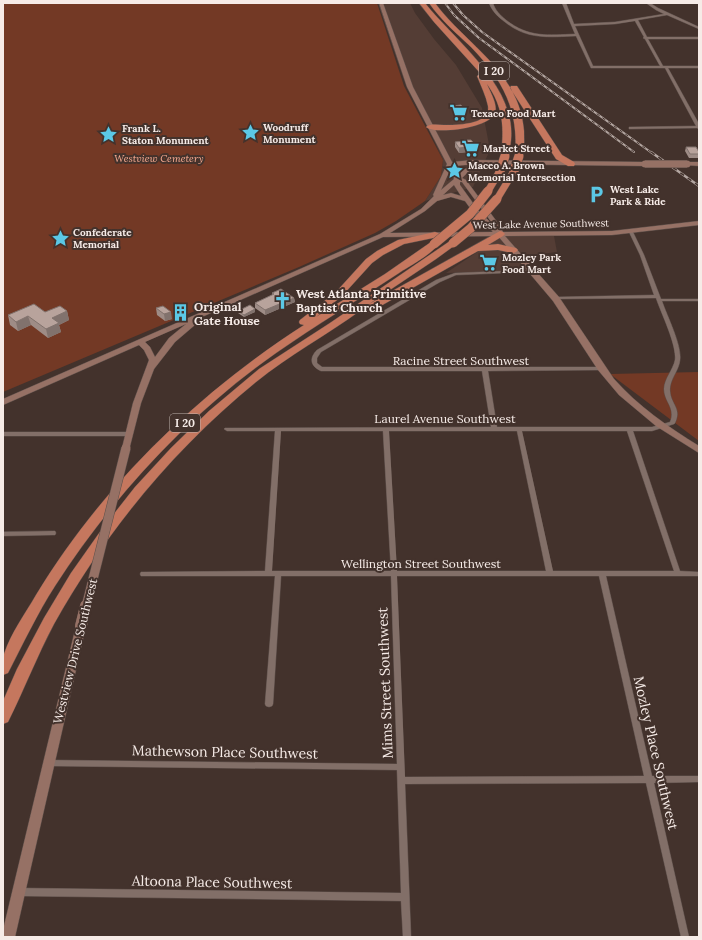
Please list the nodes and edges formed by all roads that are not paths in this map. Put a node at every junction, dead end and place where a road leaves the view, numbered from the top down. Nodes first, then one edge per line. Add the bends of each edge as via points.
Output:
1 (381, 3) edge
2 (422, 3) edge
3 (432, 3) edge
4 (491, 3) edge
5 (564, 3) edge
6 (648, 3) edge
7 (667, 14) junction
8 (636, 20) junction
9 (572, 25) junction
10 (699, 28) edge
11 (577, 35) junction
12 (645, 38) junction
13 (699, 38) edge
14 (473, 47) junction
15 (477, 65) junction
16 (664, 67) junction
17 (699, 68) edge
18 (430, 127) junction
19 (630, 128) dead end
20 (699, 128) edge
21 (558, 155) junction
22 (450, 164) junction
23 (491, 164) junction
24 (550, 164) junction
25 (571, 164) junction
26 (699, 164) edge
27 (479, 165) junction
28 (467, 170) junction
29 (457, 178) junction
30 (434, 200) junction
31 (468, 200) junction
32 (485, 222) junction
33 (699, 223) edge
34 (631, 232) junction
35 (472, 234) junction
36 (500, 234) junction
37 (382, 235) junction
38 (434, 239) junction
39 (477, 248) junction
40 (513, 250) junction
41 (531, 271) junction
42 (555, 298) junction
43 (658, 298) junction
44 (699, 300) edge
45 (203, 314) junction
46 (334, 325) junction
47 (172, 328) junction
48 (181, 332) junction
49 (139, 341) junction
50 (281, 346) junction
51 (151, 368) junction
52 (601, 369) junction
53 (485, 370) junction
54 (3, 402) edge
55 (662, 427) junction
56 (227, 429) dead end
57 (278, 429) junction
58 (386, 429) junction
59 (494, 429) junction
60 (519, 429) junction
61 (629, 429) junction
62 (3, 434) edge
63 (129, 434) junction
64 (699, 450) edge
65 (53, 533) dead end
66 (3, 534) edge
67 (550, 573) junction
68 (144, 574) dead end
69 (268, 574) junction
70 (278, 574) junction
71 (394, 574) junction
72 (602, 574) junction
73 (678, 574) junction
74 (699, 574) edge
75 (3, 669) edge
76 (269, 704) dead end
77 (3, 718) edge
78 (49, 763) junction
79 (401, 767) junction
80 (649, 779) junction
81 (699, 779) edge
82 (401, 782) junction
83 (19, 892) junction
84 (405, 897) junction
85 (8, 937) edge
86 (407, 937) edge
87 (685, 937) edge

1 - 18 main road via 410,87
2 - 15 highway, I 20
3 - 14 highway, I 20
4 - 11 street via 499,16 523,33
5 - 9 street
6 - 7 street
7 - 8 street
7 - 10 street
8 - 9 street
8 - 12 street
9 - 11 street
11 - 16 street via 592,66
12 - 13 street
12 - 16 street
14 - 21 highway via 484,53 502,72
14 - 46 highway, I 20, bridge via 497,75 518,113 521,132 519,156 514,172 497,199 453,243
15 - 18 highway via 492,105 490,116 466,126
15 - 38 highway, I 20, bridge via 493,84 505,108 509,133 505,156 500,171 488,191 470,214
16 - 17 street
16 - 20 street
18 - 22 main road
19 - 20 street
21 - 24 highway
21 - 25 highway
22 - 23 main road
22 - 27 main road
22 - 29 main road
22 - 30 main road
23 - 24 main road
23 - 27 main road
24 - 25 main road
25 - 26 main road, bridge
27 - 28 main road
28 - 29 main road
28 - 36 main road via 470,185 502,227
29 - 30 main road
29 - 31 main road via 457,185
29 - 36 main road via 464,181 498,227
30 - 31 main road via 452,195
30 - 37 main road via 408,220
31 - 32 main road
32 - 35 main road via 482,230
32 - 36 main road
33 - 34 main road, West Lake Avenue Southwest
34 - 36 main road, West Lake Avenue Southwest
34 - 43 street
35 - 36 main road, West Lake Avenue Southwest
35 - 38 main road, West Lake Avenue Southwest
36 - 39 highway
36 - 40 main road
37 - 38 main road, West Lake Avenue Southwest
37 - 45 main road
38 - 50 highway, I 20
38 - 50 highway via 401,242 375,257 339,294 293,330
39 - 40 highway via 498,247
39 - 46 highway via 386,300
40 - 41 main road
41 - 42 main road
41 - 53 street, Racine Street Southwest via 460,274 438,280 313,358 314,363 321,369
42 - 43 street
42 - 52 main road
43 - 44 street
43 - 55 street via 677,348 677,361 667,390 676,416 672,423
45 - 47 main road
45 - 48 main road, Westview Drive Southwest
46 - 77 highway, I 20 via 253,380 192,434 140,490 101,540 50,621
47 - 48 main road
47 - 49 main road
48 - 51 main road, Westview Drive Southwest
49 - 51 main road via 152,355
49 - 54 main road
50 - 75 highway, I 20 via 250,367 170,436 108,504 58,572 21,633
51 - 63 main road, Westview Drive Southwest via 140,392
52 - 53 street, Racine Street Southwest
52 - 55 main road via 631,401
53 - 59 street
55 - 61 street, Laurel Avenue Southwest
55 - 64 main road
56 - 57 street, Laurel Avenue Southwest
57 - 58 street, Laurel Avenue Southwest
57 - 69 street
58 - 59 street, Laurel Avenue Southwest
58 - 71 street, Mims Street Southwest
59 - 60 street, Laurel Avenue Southwest
60 - 61 street, Laurel Avenue Southwest
60 - 67 street
61 - 73 street
62 - 63 street
63 - 78 main road, Westview Drive Southwest, bridge via 80,626
65 - 66 street
67 - 71 street, Wellington Street Southwest
67 - 72 street, Wellington Street Southwest
68 - 69 street, Wellington Street Southwest
69 - 70 street, Wellington Street Southwest
70 - 71 street, Wellington Street Southwest
70 - 76 street
71 - 79 street, Mims Street Southwest
72 - 73 street, Wellington Street Southwest
72 - 80 street, Mozley Place Southwest
73 - 74 street, Wellington Street Southwest
78 - 79 street, Mathewson Place Southwest
78 - 83 main road, Westview Drive Southwest
79 - 82 street, Mims Street Southwest
80 - 81 street
80 - 82 street
80 - 87 street, Mozley Place Southwest
82 - 84 street, Mims Street Southwest
83 - 84 street, Altoona Place Southwest
83 - 85 main road, Westview Drive Southwest
84 - 86 street, Mims Street Southwest

